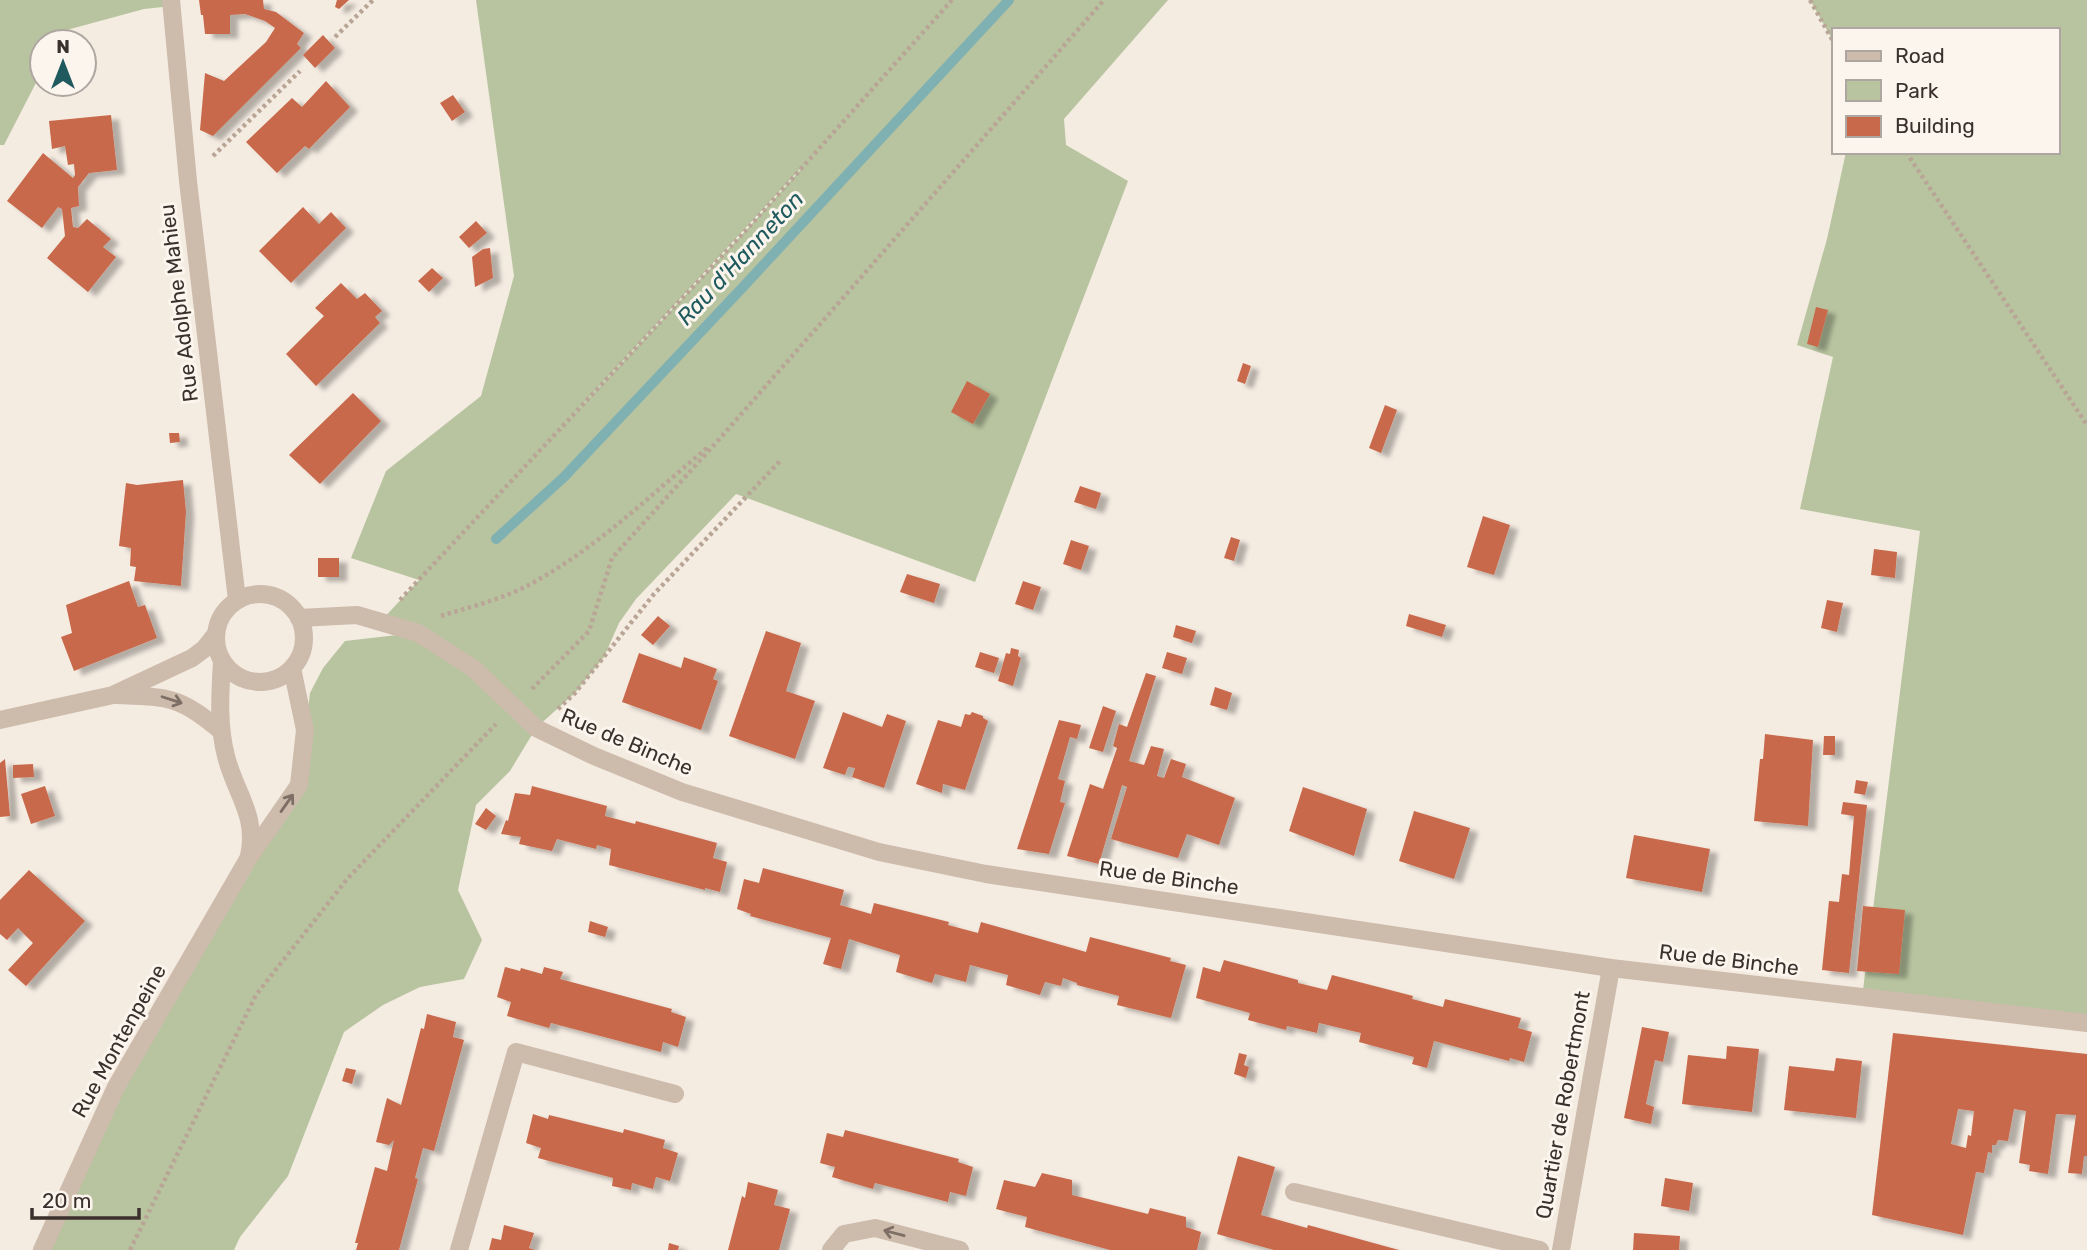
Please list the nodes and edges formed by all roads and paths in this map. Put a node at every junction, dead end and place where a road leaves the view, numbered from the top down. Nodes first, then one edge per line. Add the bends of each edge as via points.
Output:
1 (171, 0) edge
2 (373, 0) edge
3 (953, 0) edge
4 (1104, 0) edge
5 (1810, 0) edge
6 (335, 37) dead end
7 (1832, 39) edge
8 (300, 71) dead end
9 (1907, 154) edge
10 (188, 181) junction
11 (2087, 425) edge
12 (722, 436) junction
13 (781, 460) dead end
14 (237, 600) junction
15 (435, 617) dead end
16 (299, 618) junction
17 (381, 621) junction
18 (215, 635) junction
19 (222, 662) junction
20 (292, 668) junction
21 (540, 682) dead end
22 (113, 695) junction
23 (0, 720) edge
24 (536, 728) junction
25 (490, 730) dead end
26 (221, 732) junction
27 (248, 859) junction
28 (1611, 968) junction
29 (2087, 1023) edge
30 (675, 1094) dead end
31 (1294, 1192) dead end
32 (43, 1250) edge
33 (130, 1250) edge
34 (459, 1250) edge
35 (831, 1250) edge
36 (960, 1250) edge
37 (1540, 1250) edge
38 (1561, 1250) edge

1 - 10 street, Rue Adolphe Mahieu
2 - 6 path
3 - 17 path via 750,227
4 - 12 path
5 - 7 path
8 - 10 path
9 - 11 path
10 - 14 street, Rue Adolphe Mahieu
12 - 15 path via 566,563 534,583
12 - 21 path via 612,558 589,631
13 - 24 path via 654,594 575,693
14 - 16 street via 265,594 290,606
14 - 18 street via 222,615
16 - 17 street, Rue de Binche via 357,615
16 - 20 street via 304,644
17 - 24 street, Rue de Binche via 418,633 473,668
18 - 19 street
18 - 22 street via 192,658
19 - 20 street via 251,681 280,678
19 - 26 street, Rue Montenpeine
27 -> 20 street, Rue Montenpeine via 299,785 305,730
22 - 23 street
22 -> 26 street via 162,696 197,711
24 - 28 street, Rue de Binche via 682,792 879,852 986,874
25 - 33 path via 348,878 256,995
26 - 27 street, Rue Montenpeine via 249,814 252,842
27 - 32 street, Rue Montenpeine via 116,1087
28 - 29 street, Rue de Binche
28 - 38 street, Quartier de Robertmont
30 - 34 street via 516,1052
31 - 37 street, Quartier de Robertmont
36 -> 35 street via 875,1228 844,1234

